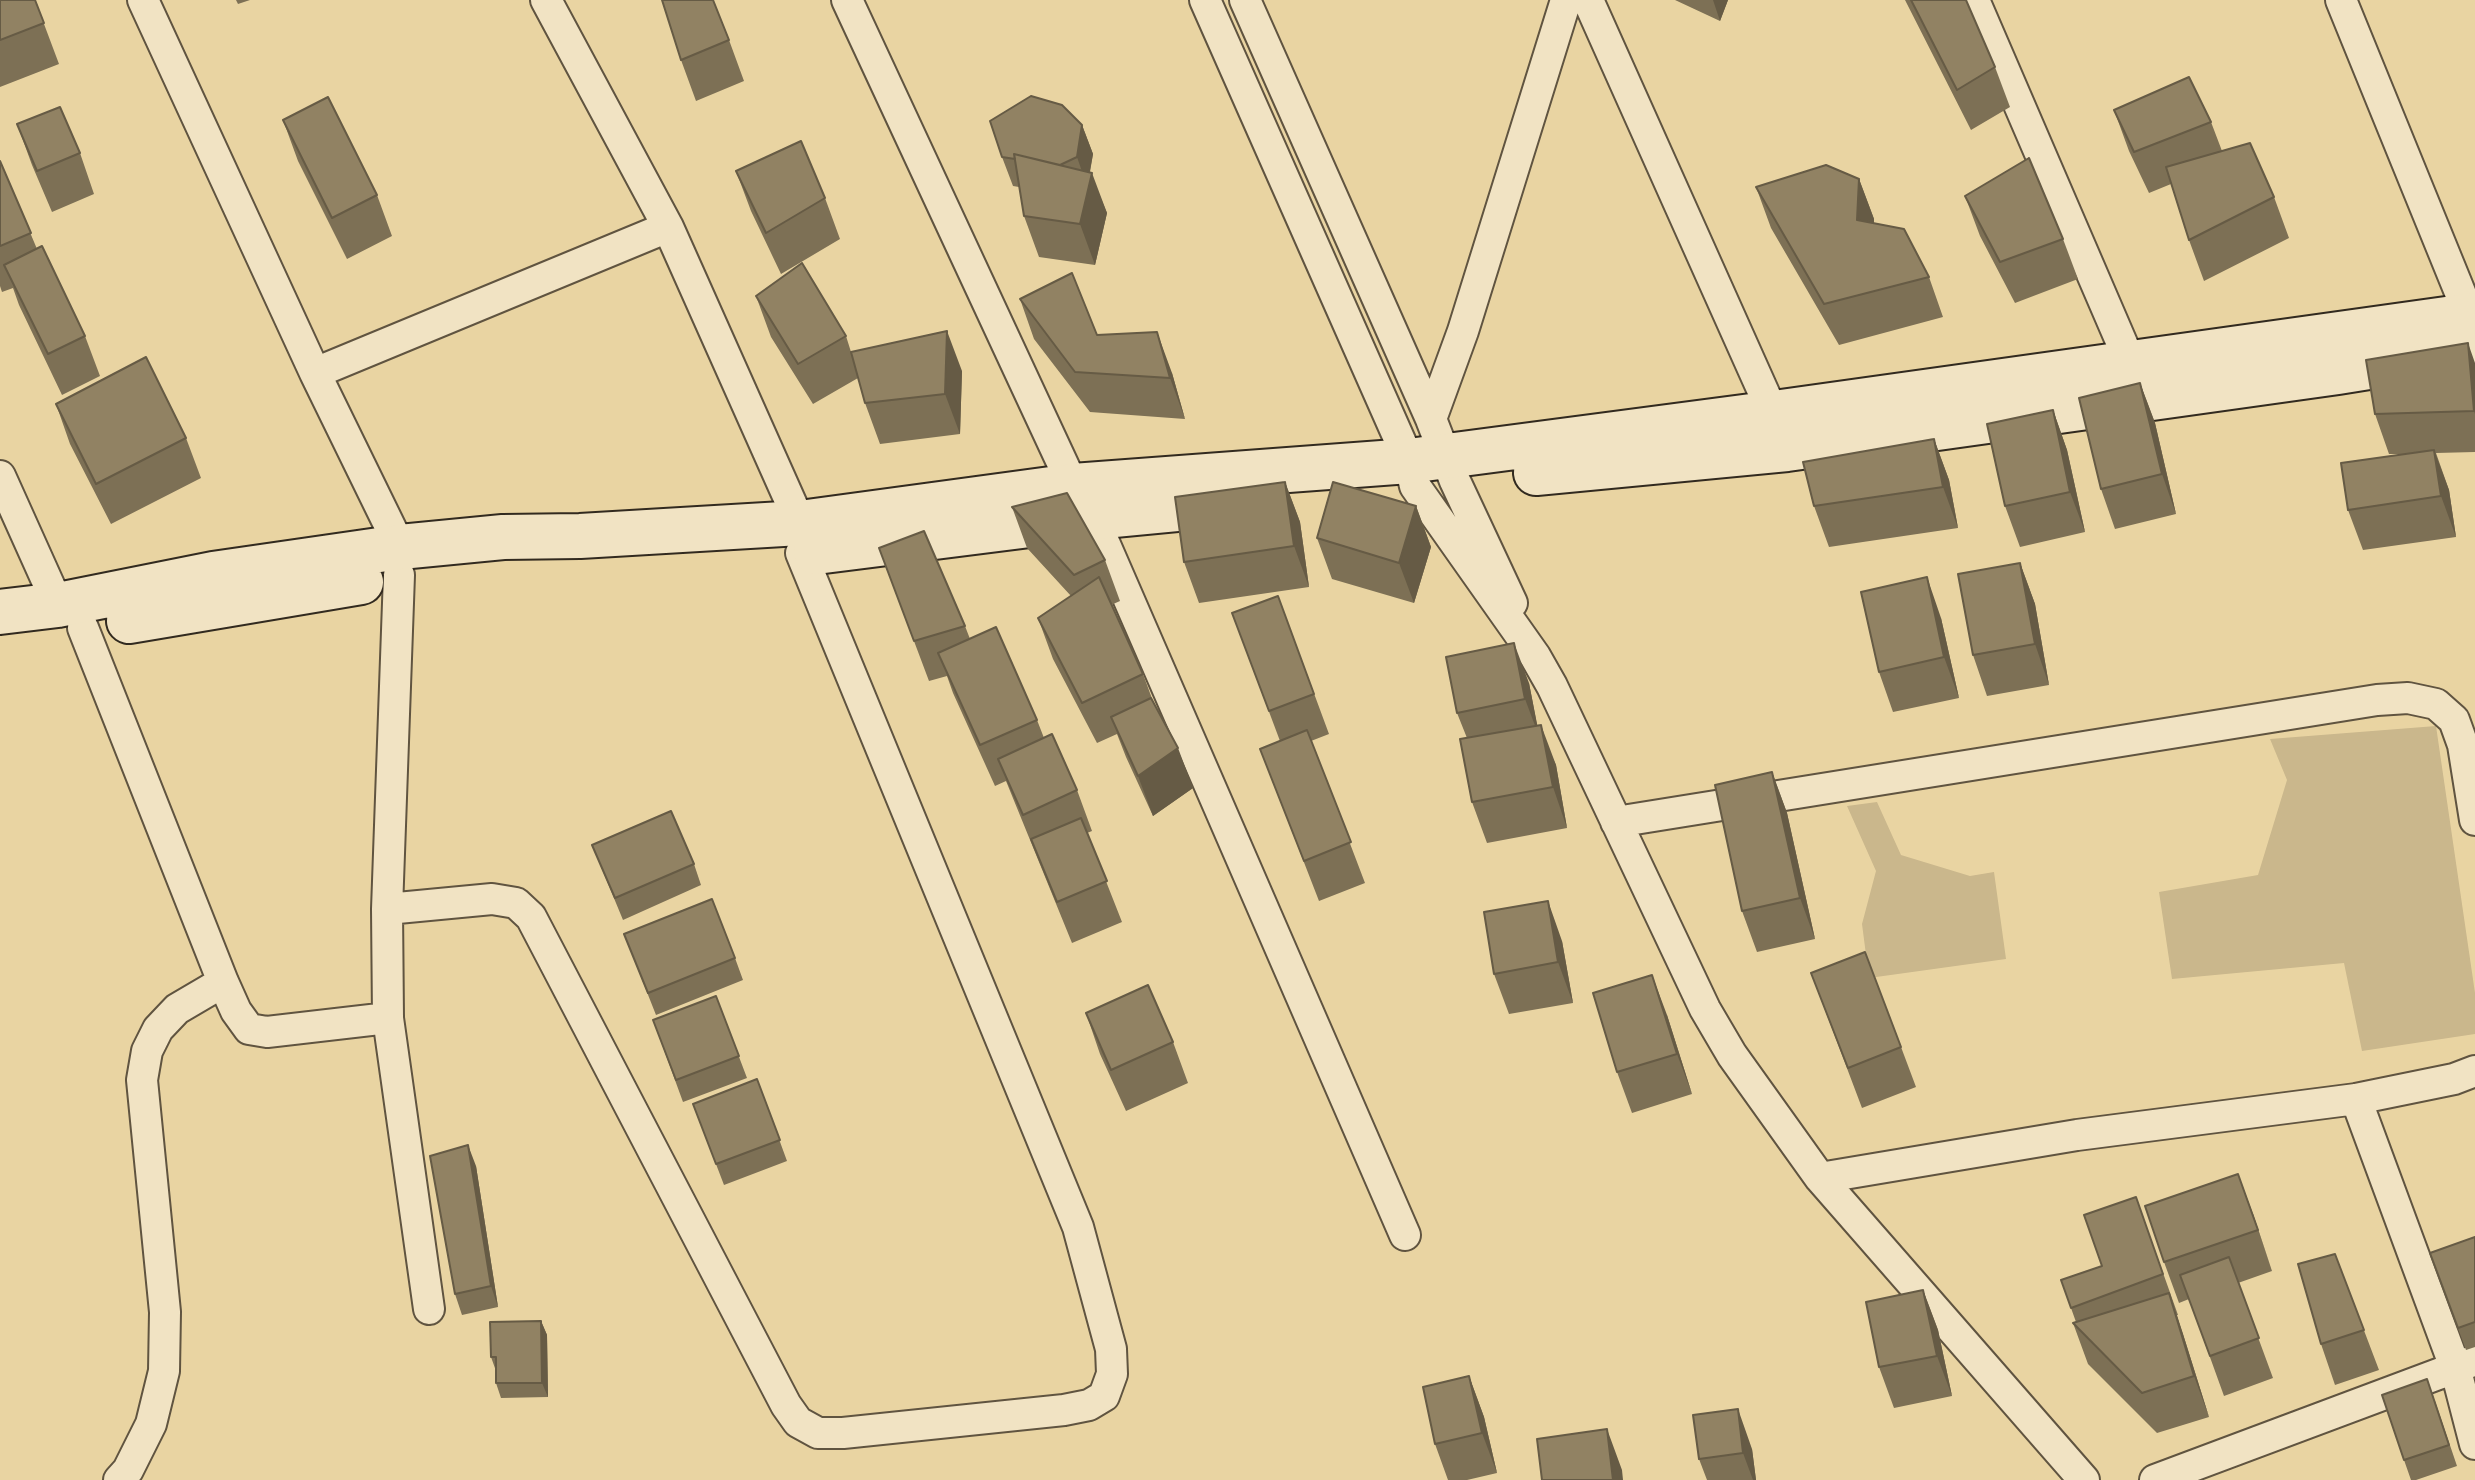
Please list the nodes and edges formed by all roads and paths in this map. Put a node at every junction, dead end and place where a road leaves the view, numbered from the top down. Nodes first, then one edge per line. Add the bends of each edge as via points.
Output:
1 (143, 0) edge
2 (847, 0) edge
3 (1205, 0) edge
4 (1245, 0) edge
5 (1566, 0) edge
6 (1588, 0) edge
7 (1974, 0) edge
8 (2341, 0) edge
9 (555, 3) edge
10 (668, 227) junction
11 (2474, 327) edge
12 (2130, 362) junction
13 (315, 373) junction
14 (1781, 431) junction
15 (1431, 461) junction
16 (0, 476) edge
17 (1083, 501) junction
18 (801, 538) junction
19 (399, 561) junction
20 (0, 612) edge
21 (70, 617) junction
22 (0, 641) edge
23 (2475, 820) edge
24 (1616, 822) junction
25 (387, 909) junction
26 (223, 982) junction
27 (388, 1018) junction
28 (2475, 1071) edge
29 (2356, 1099) junction
30 (1820, 1178) junction
31 (1405, 1235) dead end
32 (429, 1309) dead end
33 (2465, 1364) edge
34 (2475, 1444) edge
35 (119, 1480) edge
36 (2084, 1480) edge
37 (2155, 1480) edge

1 - 13 street
2 - 17 street
3 - 15 street
4 - 15 street
5 - 15 street via 1463,331
6 - 14 street
7 - 12 street
8 - 11 street
9 - 10 street
10 - 13 street
10 - 18 street
11 - 12 main road
11 - 14 main road via 2338,372
12 - 14 main road
13 - 19 street
14 - 15 main road
15 - 17 main road
15 - 24 street via 1552,686
16 - 21 street
17 - 18 main road
17 - 31 street
18 - 19 main road via 731,559
18 - 25 street via 1078,1227 1111,1349 1112,1374 1104,1396 1064,1410 843,1433 818,1433 798,1422 531,917 516,903 492,899
19 - 21 main road
19 - 25 street
20 - 21 main road
21 - 22 main road
21 - 26 street
23 - 24 street via 2454,720 2436,704 2408,698
24 - 30 street via 1705,1009
25 - 27 street
26 - 27 street via 249,1029 267,1032
26 - 35 street via 177,1009 147,1051 142,1080 165,1312 164,1371 151,1424
27 - 32 street
28 - 29 street
29 - 30 street via 2077,1135
29 - 33 street
30 - 36 street
33 - 34 street
33 - 37 street

